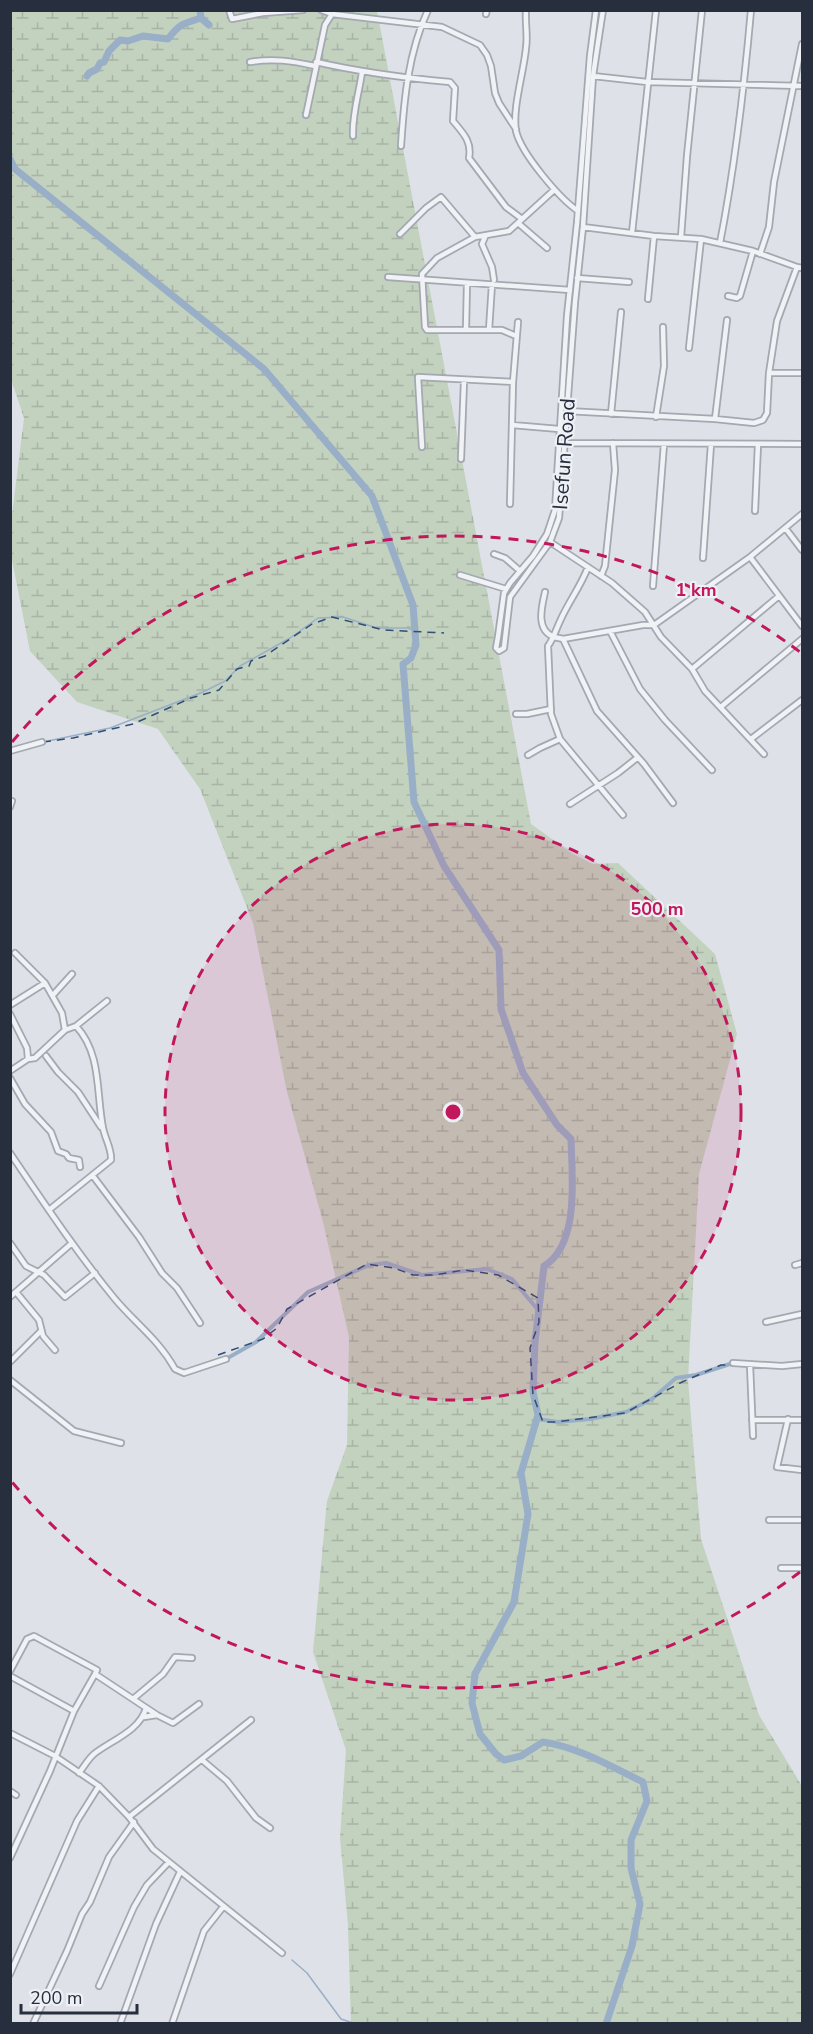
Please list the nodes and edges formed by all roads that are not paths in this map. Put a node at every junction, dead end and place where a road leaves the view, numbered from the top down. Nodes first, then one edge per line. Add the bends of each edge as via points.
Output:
1 (229, 10) edge
2 (303, 10) edge
3 (321, 10) edge
4 (428, 10) edge
5 (526, 10) edge
6 (596, 10) edge
7 (603, 10) edge
8 (656, 10) edge
9 (702, 10) edge
10 (751, 10) edge
11 (279, 11) edge
12 (332, 14) junction
13 (421, 24) junction
14 (802, 44) edge
15 (250, 62) dead end
16 (316, 64) junction
17 (362, 72) junction
18 (407, 76) junction
19 (593, 76) junction
20 (647, 82) junction
21 (694, 84) junction
22 (745, 85) junction
23 (794, 86) junction
24 (802, 87) edge
25 (306, 115) dead end
26 (516, 129) junction
27 (353, 136) dead end
28 (401, 146) dead end
29 (554, 190) junction
30 (578, 211) junction
31 (520, 221) junction
32 (583, 227) junction
33 (632, 233) junction
34 (400, 234) dead end
35 (654, 236) junction
36 (475, 237) junction
37 (485, 237) junction
38 (681, 237) junction
39 (701, 239) junction
40 (720, 243) junction
41 (547, 248) dead end
42 (753, 251) junction
43 (760, 254) junction
44 (801, 267) edge
45 (388, 277) dead end
46 (577, 278) junction
47 (422, 279) junction
48 (493, 282) junction
49 (629, 282) dead end
50 (467, 283) junction
51 (570, 290) junction
52 (728, 296) dead end
53 (648, 299) dead end
54 (621, 312) dead end
55 (727, 321) dead end
56 (518, 322) dead end
57 (663, 327) dead end
58 (466, 329) junction
59 (489, 330) junction
60 (516, 336) junction
61 (689, 348) dead end
62 (769, 373) junction
63 (802, 373) edge
64 (464, 381) junction
65 (513, 382) junction
66 (567, 411) junction
67 (611, 414) junction
68 (656, 417) junction
69 (715, 419) junction
70 (512, 425) junction
71 (559, 429) junction
72 (565, 443) junction
73 (613, 443) junction
74 (664, 444) junction
75 (711, 444) junction
76 (758, 444) junction
77 (802, 444) edge
78 (422, 447) dead end
79 (461, 459) dead end
80 (559, 482) junction
81 (510, 504) dead end
82 (755, 511) dead end
83 (802, 514) edge
84 (786, 529) junction
85 (550, 542) junction
86 (802, 550) edge
87 (494, 554) dead end
88 (750, 557) junction
89 (703, 558) dead end
90 (588, 567) junction
91 (520, 571) junction
92 (460, 575) dead end
93 (601, 576) junction
94 (653, 586) dead end
95 (506, 589) junction
96 (545, 592) dead end
97 (779, 596) junction
98 (654, 625) junction
99 (802, 626) edge
100 (610, 631) junction
101 (554, 638) junction
102 (563, 639) junction
103 (802, 639) edge
104 (692, 669) junction
105 (802, 700) edge
106 (722, 706) junction
107 (551, 710) junction
108 (516, 714) dead end
109 (560, 739) junction
110 (751, 739) junction
111 (42, 742) dead end
112 (10, 751) edge
113 (764, 754) dead end
114 (528, 755) dead end
115 (637, 758) junction
116 (712, 770) dead end
117 (597, 785) junction
118 (12, 801) dead end
119 (673, 803) dead end
120 (570, 804) dead end
121 (10, 807) edge
122 (623, 815) dead end
123 (15, 953) dead end
124 (72, 974) dead end
125 (45, 983) junction
126 (53, 995) junction
127 (107, 1001) dead end
128 (10, 1005) edge
129 (10, 1014) edge
130 (76, 1026) junction
131 (65, 1030) junction
132 (46, 1056) dead end
133 (28, 1059) junction
134 (10, 1071) edge
135 (10, 1078) edge
136 (103, 1129) junction
137 (10, 1153) edge
138 (80, 1167) dead end
139 (93, 1176) junction
140 (49, 1210) junction
141 (10, 1243) edge
142 (72, 1243) junction
143 (802, 1263) edge
144 (795, 1265) dead end
145 (39, 1273) junction
146 (95, 1273) junction
147 (16, 1292) junction
148 (10, 1297) edge
149 (802, 1314) edge
150 (766, 1322) dead end
151 (200, 1323) dead end
152 (41, 1331) junction
153 (55, 1350) dead end
154 (226, 1359) dead end
155 (10, 1362) edge
156 (733, 1363) dead end
157 (802, 1364) edge
158 (750, 1365) junction
159 (10, 1380) edge
160 (788, 1419) junction
161 (752, 1420) junction
162 (802, 1420) edge
163 (753, 1436) dead end
164 (121, 1443) dead end
165 (802, 1470) edge
166 (769, 1520) dead end
167 (802, 1521) edge
168 (781, 1568) dead end
169 (802, 1568) edge
170 (192, 1658) dead end
171 (10, 1671) edge
172 (95, 1674) junction
173 (10, 1676) edge
174 (146, 1680) dead end
175 (146, 1687) junction
176 (133, 1699) junction
177 (199, 1704) dead end
178 (146, 1708) junction
179 (74, 1711) junction
180 (157, 1715) junction
181 (144, 1717) junction
182 (251, 1720) dead end
183 (10, 1733) edge
184 (55, 1756) junction
185 (202, 1760) junction
186 (79, 1773) junction
187 (99, 1786) junction
188 (10, 1791) edge
189 (16, 1795) dead end
190 (129, 1817) junction
191 (134, 1822) junction
192 (270, 1828) dead end
193 (13, 1846) edge
194 (10, 1858) edge
195 (168, 1863) junction
196 (180, 1872) junction
197 (223, 1907) junction
198 (282, 1953) dead end
199 (10, 1974) edge
200 (99, 1986) dead end
201 (33, 2024) edge
202 (120, 2024) edge
203 (172, 2024) edge

1 - 11 street via 232,19
2 - 11 street
3 - 12 street
4 - 13 street
5 - 26 street via 527,44
6 - 30 street, Isefun Road
7 - 19 street, Isefun Road
8 - 20 street
9 - 21 street
10 - 22 street
12 - 13 street
12 - 16 street via 325,26
13 - 18 street
13 - 26 street via 452,30 483,48 491,66 495,93
14 - 23 street
15 - 16 street via 266,59
16 - 17 street
16 - 25 street
17 - 18 street
17 - 27 street via 352,118
18 - 28 street
18 - 31 street via 453,85 453,121 467,139 469,158
19 - 20 street
19 - 32 street, Isefun Road
20 - 21 street
20 - 33 street
21 - 22 street
21 - 38 street
22 - 23 street
22 - 40 street
23 - 24 street
23 - 43 street via 769,227
26 - 29 street via 525,150
29 - 30 street
29 - 31 street
30 - 51 street, Isefun Road
31 - 37 street via 509,231
31 - 41 street
32 - 33 street
32 - 46 street, Isefun Road
33 - 35 street
34 - 36 street via 441,197
35 - 38 street
35 - 53 street
36 - 37 street
36 - 47 street via 437,258
37 - 48 street via 482,244 492,267
38 - 39 street
39 - 40 street
39 - 61 street
40 - 42 street
42 - 43 street
42 - 52 street via 740,296
43 - 44 street
44 - 62 street via 777,321
45 - 47 street
46 - 49 street
46 - 66 street, Isefun Road
47 - 50 street
47 - 58 street via 427,330
48 - 50 street
48 - 51 street
48 - 59 street
50 - 58 street
51 - 71 street, Isefun Road
54 - 67 street
55 - 69 street
56 - 60 street
57 - 68 street via 664,366
58 - 59 street
59 - 60 street
60 - 65 street
62 - 63 street
62 - 69 street via 767,413 763,420 754,423
64 - 65 street
64 - 78 street via 417,377
64 - 79 street
65 - 70 street
66 - 67 street
66 - 72 street, Isefun Road
67 - 68 street
68 - 69 street
70 - 71 street
70 - 81 street
71 - 80 street, Isefun Road
72 - 73 street
72 - 80 street, Isefun Road
73 - 74 street
73 - 93 street via 615,470
74 - 75 street
74 - 94 street
75 - 76 street
75 - 89 street
76 - 77 street
76 - 82 street
80 - 85 street, Isefun Road via 559,518
80 - 91 street, Isefun Road via 547,534
83 - 84 street
84 - 86 street
84 - 88 street
85 - 90 street
85 - 95 street, Isefun Road via 510,597 504,648 499,651 495,643
87 - 91 street
88 - 97 street
88 - 98 street
90 - 93 street
90 - 101 street
91 - 95 street, Isefun Road
92 - 95 street
93 - 98 street via 645,612
96 - 101 street via 541,622
97 - 99 street
97 - 104 street
98 - 100 street
98 - 104 street
100 - 102 street
100 - 116 street via 645,695
101 - 102 street
101 - 107 street via 549,646
102 - 115 street via 597,711
103 - 106 street
104 - 106 street via 705,691
105 - 110 street
106 - 110 street
107 - 108 street
107 - 109 street
109 - 114 street
109 - 117 street
110 - 113 street
111 - 112 street
115 - 117 street
115 - 119 street
117 - 120 street
117 - 122 street
118 - 121 street
123 - 125 street
124 - 126 street
125 - 126 street
125 - 128 street
126 - 131 street
127 - 130 street
129 - 133 street via 27,1048
130 - 131 street
130 - 136 street via 87,1037 94,1059
131 - 133 street
132 - 136 street via 78,1092
133 - 134 street
135 - 138 street via 25,1104 51,1132 58,1151 79,1160
136 - 139 street via 111,1160
137 - 140 street
139 - 140 street
139 - 151 street
140 - 142 street
141 - 145 street via 26,1266
142 - 145 street
142 - 146 street
143 - 144 street
145 - 146 street via 65,1297
145 - 147 street
146 - 154 street via 139,1327 158,1342 178,1371 189,1372
147 - 148 street
147 - 152 street via 39,1320
149 - 150 street
152 - 153 street
152 - 155 street
156 - 158 street
157 - 158 street
158 - 161 street
159 - 164 street via 74,1431
160 - 161 street
160 - 162 street
160 - 165 street via 777,1467
161 - 163 street
166 - 167 street
168 - 169 street
170 - 175 street via 175,1657 163,1674
171 - 172 street via 27,1639 34,1636 97,1670
172 - 176 street
172 - 179 street
173 - 179 street
174 - 175 street
175 - 176 street
176 - 178 street
177 - 180 street via 173,1723
178 - 180 street
178 - 181 street
179 - 184 street
180 - 181 street
181 - 186 street via 93,1755
182 - 185 street
183 - 184 street
184 - 186 street
184 - 193 street
185 - 190 street
185 - 192 street
186 - 187 street
187 - 190 street
187 - 199 street via 77,1821
188 - 189 street
190 - 191 street
191 - 195 street
191 - 201 street via 109,1857
193 - 194 street
195 - 196 street
195 - 200 street via 134,1906
196 - 197 street
196 - 202 street via 156,1924
197 - 198 street
197 - 203 street via 204,1932

